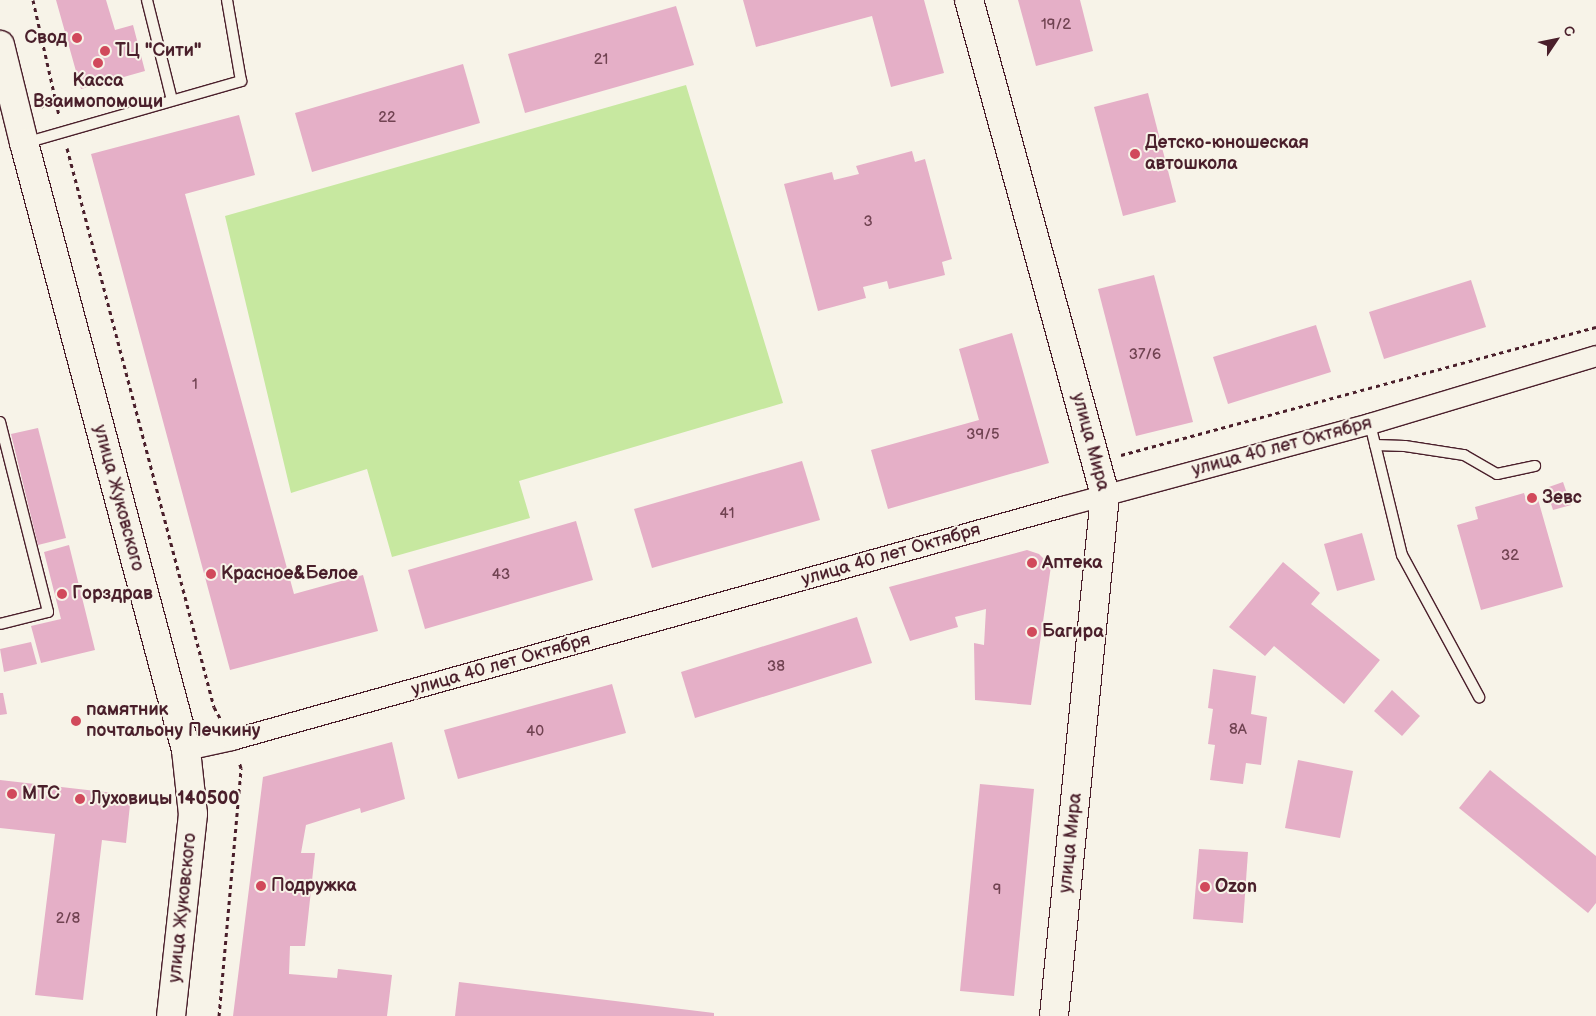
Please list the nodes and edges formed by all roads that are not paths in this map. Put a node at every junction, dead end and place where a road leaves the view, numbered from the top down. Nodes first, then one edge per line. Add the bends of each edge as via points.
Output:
1 (147, 0) edge
2 (227, 0) edge
3 (969, 0) edge
4 (0, 45) edge
5 (6, 98) edge
6 (172, 100) junction
7 (24, 143) junction
8 (1596, 356) edge
9 (0, 422) edge
10 (1370, 424) junction
11 (1375, 445) junction
12 (1535, 466) dead end
13 (1105, 495) junction
14 (0, 624) edge
15 (1479, 697) dead end
16 (186, 750) junction
17 (171, 1016) edge
18 (1054, 1016) edge

1 - 6 lane
2 - 6 lane via 242,80
3 - 13 street, улица Мира
4 - 5 street, улица Жуковского
5 - 7 street, улица Жуковского
6 - 7 lane
7 - 16 street, улица Жуковского
8 - 10 street, улица 40 лет Октября
9 - 14 lane via 48,612
10 - 11 lane
10 - 13 street, улица 40 лет Октября
11 - 12 lane via 1464,455 1497,474
11 - 15 lane via 1402,554
13 - 16 street, улица 40 лет Октября via 232,740
13 - 18 street, улица Мира
16 - 17 street, улица Жуковского via 193,814

